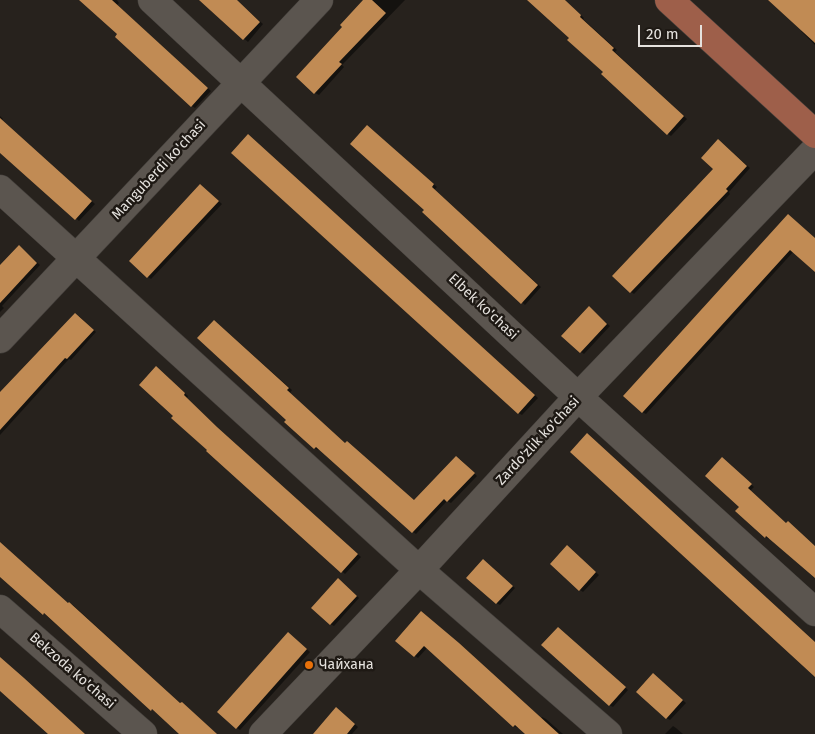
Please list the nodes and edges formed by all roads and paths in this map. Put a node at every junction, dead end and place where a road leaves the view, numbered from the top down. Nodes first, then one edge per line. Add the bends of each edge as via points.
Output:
1 (152, 0) edge
2 (319, 0) edge
3 (669, 0) edge
4 (242, 82) junction
5 (815, 134) edge
6 (815, 150) edge
7 (0, 189) edge
8 (76, 259) junction
9 (0, 339) edge
10 (578, 397) junction
11 (419, 570) junction
12 (0, 609) edge
13 (815, 612) edge
14 (143, 734) edge
15 (265, 734) edge
16 (608, 734) edge

1 - 4 street, Elbek ko'chasi
2 - 4 street, Manguberdi ko'chasi
3 - 5 main road
4 - 8 street, Manguberdi ko'chasi
4 - 10 street, Elbek ko'chasi
6 - 10 street, Zardo'zlik ko'chasi
7 - 8 street
8 - 9 street, Manguberdi ko'chasi
8 - 11 street
10 - 11 street, Zardo'zlik ko'chasi
10 - 13 street, Elbek ko'chasi
11 - 15 street, Zardo'zlik ko'chasi
11 - 16 street
12 - 14 street, Bekzoda ko'chasi

